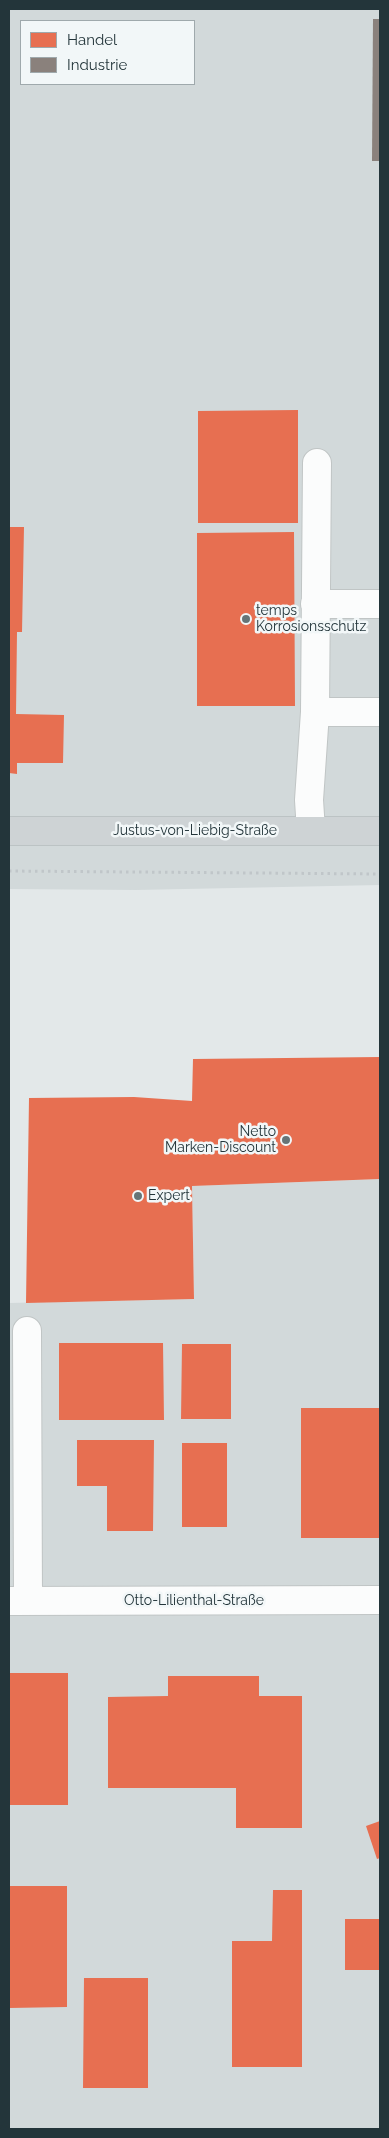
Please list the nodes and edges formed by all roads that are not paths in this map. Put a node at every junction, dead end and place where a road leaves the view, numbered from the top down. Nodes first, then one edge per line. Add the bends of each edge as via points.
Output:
1 (317, 463) dead end
2 (315, 604) junction
3 (380, 604) edge
4 (314, 712) junction
5 (380, 712) edge
6 (9, 831) edge
7 (311, 831) junction
8 (380, 831) edge
9 (27, 1331) dead end
10 (380, 1600) edge
11 (18, 1601) edge

1 - 2 street
2 - 3 street
2 - 4 street
4 - 5 street
4 - 7 street via 309,800
6 - 7 main road, Justus-von-Liebig-Straße
7 - 8 main road, Justus-von-Liebig-Straße
9 - 11 street
10 - 11 street, Otto-Lilienthal-Straße

